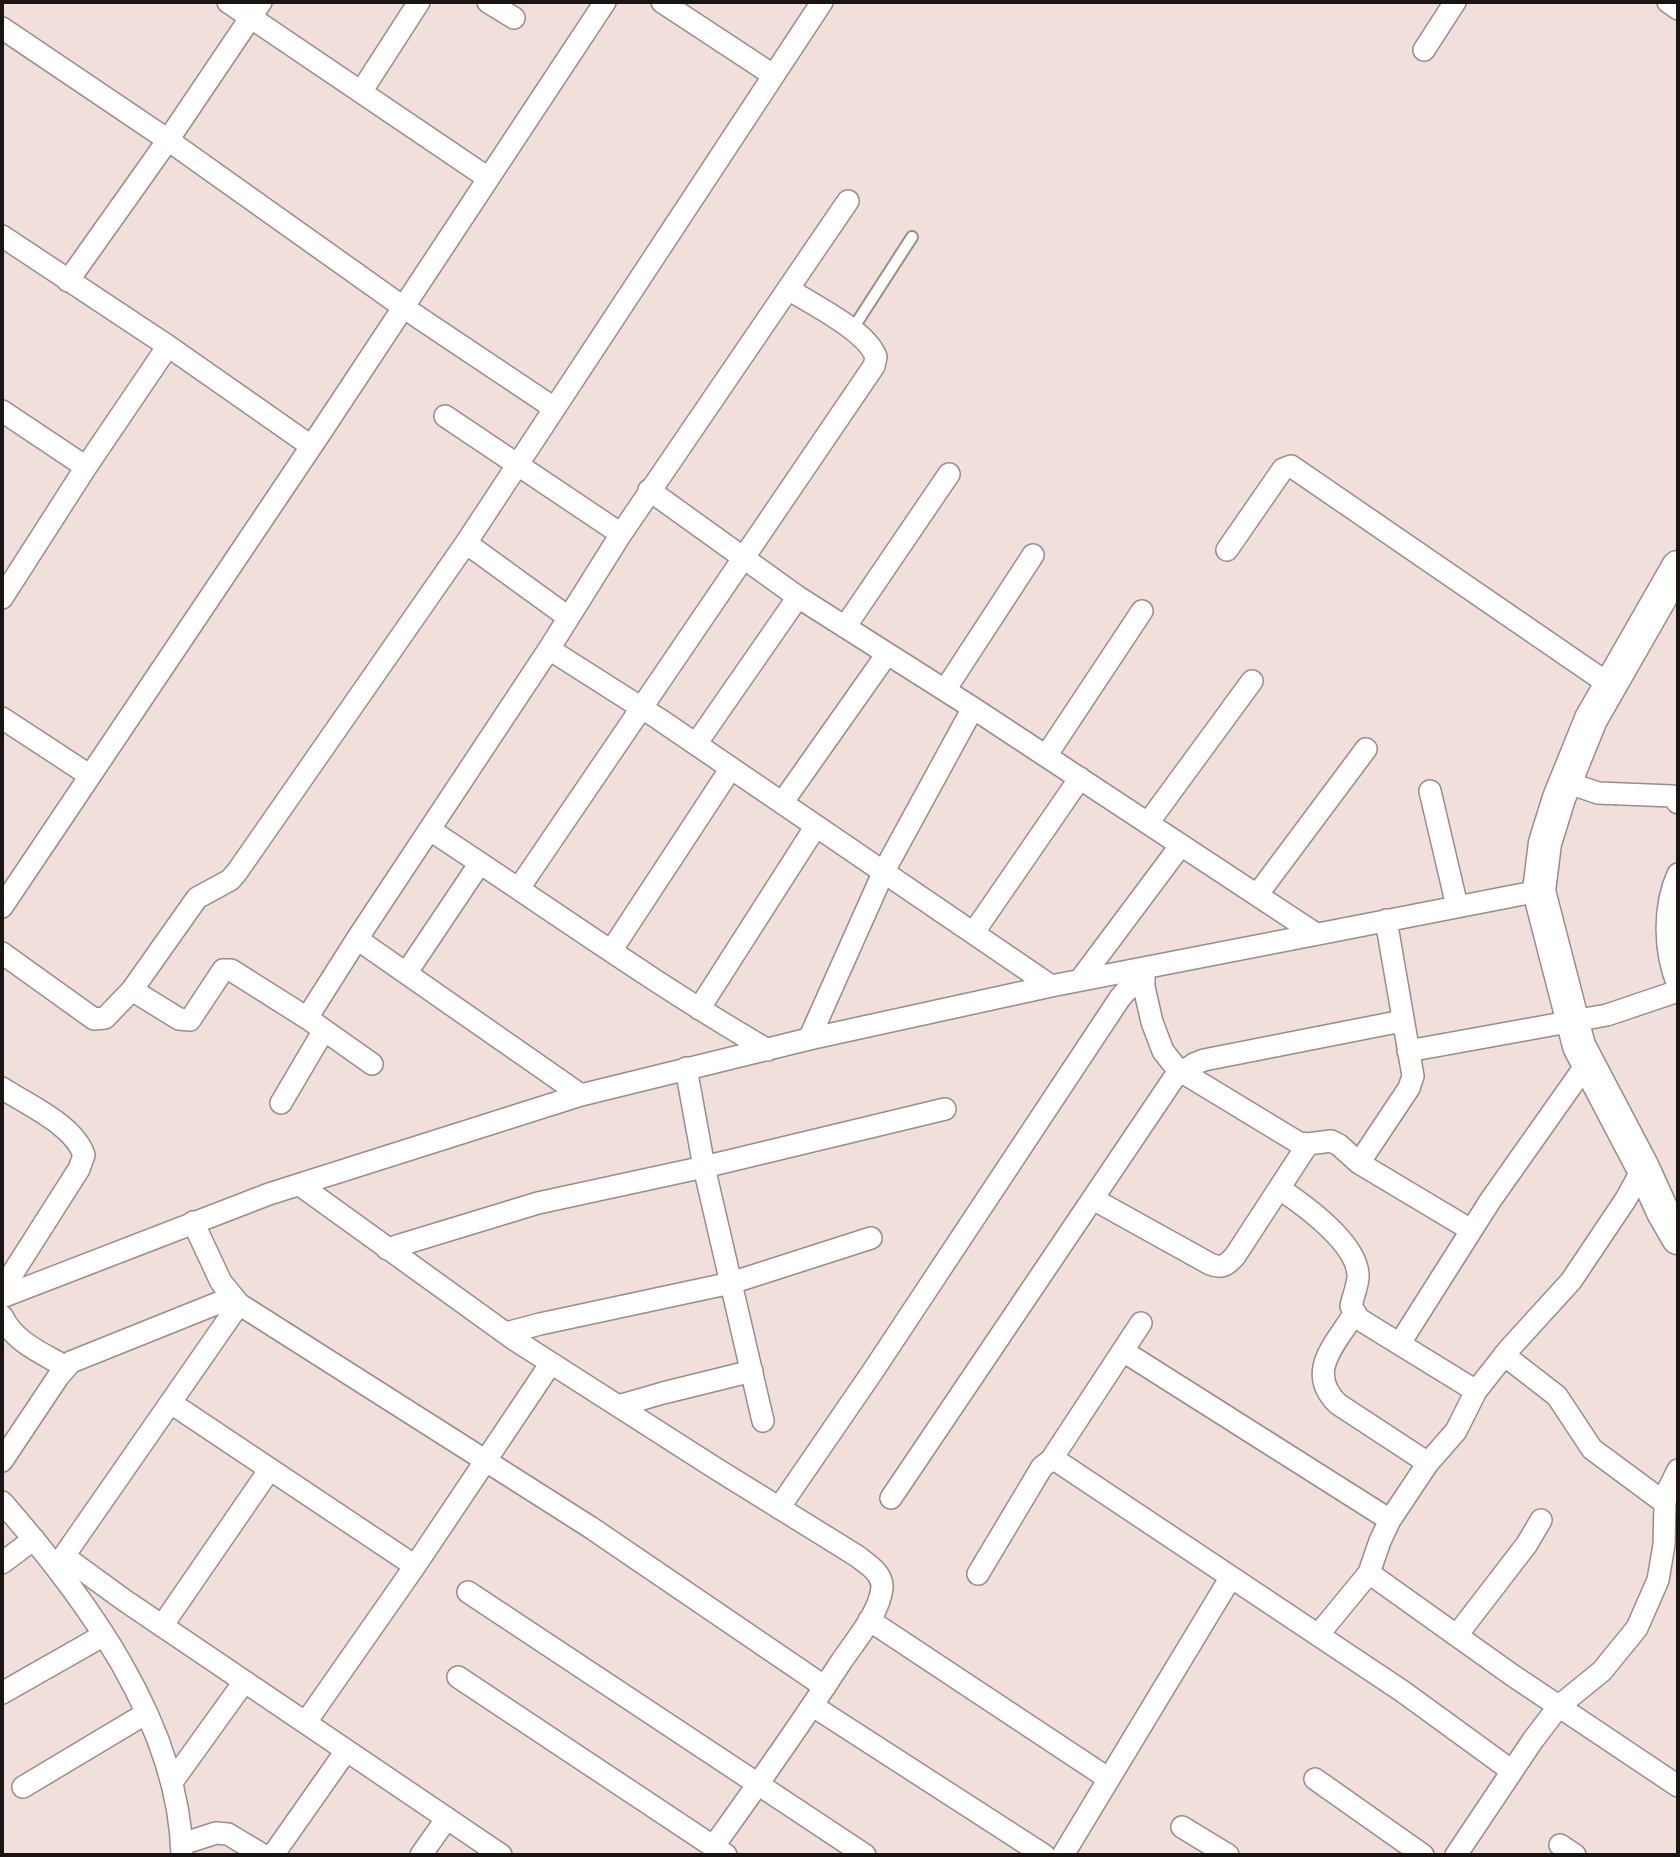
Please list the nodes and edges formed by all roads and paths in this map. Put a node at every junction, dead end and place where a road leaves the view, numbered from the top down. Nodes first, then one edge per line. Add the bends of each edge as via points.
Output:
1 (228, 2) edge
2 (419, 2) edge
3 (488, 2) edge
4 (605, 2) edge
5 (663, 2) edge
6 (822, 2) edge
7 (1455, 2) edge
8 (1668, 2) edge
9 (256, 9) edge
10 (1678, 9) edge
11 (514, 19) dead end
12 (2, 28) edge
13 (1424, 50) dead end
14 (773, 75) junction
15 (361, 92) junction
16 (168, 140) junction
17 (488, 178) junction
18 (848, 201) dead end
19 (2, 236) edge
20 (912, 237) dead end
21 (68, 281) junction
22 (790, 290) junction
23 (403, 307) junction
24 (852, 330) junction
25 (168, 346) junction
26 (554, 408) junction
27 (2, 411) edge
28 (445, 416) dead end
29 (312, 446) junction
30 (519, 464) junction
31 (86, 467) junction
32 (949, 474) dead end
33 (649, 490) junction
34 (621, 534) junction
35 (466, 543) junction
36 (1227, 550) dead end
37 (1033, 555) dead end
38 (742, 558) junction
39 (1678, 567) edge
40 (798, 597) junction
41 (2, 598) edge
42 (1142, 611) dead end
43 (568, 617) junction
44 (845, 627) junction
45 (549, 649) junction
46 (887, 654) junction
47 (1252, 681) dead end
48 (1610, 685) junction
49 (944, 690) junction
50 (640, 708) junction
51 (973, 708) junction
52 (2, 718) edge
53 (696, 744) junction
54 (1366, 749) dead end
55 (1046, 756) junction
56 (730, 768) junction
57 (89, 775) junction
58 (1080, 778) junction
59 (1566, 782) junction
60 (1430, 791) dead end
61 (782, 803) junction
62 (1678, 803) edge
63 (1148, 823) junction
64 (816, 826) junction
65 (430, 830) junction
66 (1181, 845) junction
67 (480, 863) junction
68 (884, 871) junction
69 (1678, 874) edge
70 (519, 888) junction
71 (1539, 891) junction
72 (1257, 895) junction
73 (1457, 906) junction
74 (2, 907) edge
75 (1387, 920) junction
76 (974, 932) junction
77 (1316, 934) junction
78 (357, 939) junction
79 (611, 951) junction
80 (2, 953) edge
81 (407, 972) junction
82 (1144, 974) junction
83 (1080, 980) junction
84 (1678, 985) edge
85 (1051, 986) junction
86 (132, 990) junction
87 (1678, 991) edge
88 (699, 1009) junction
89 (1402, 1021) junction
90 (1573, 1022) junction
91 (316, 1024) junction
92 (809, 1039) junction
93 (768, 1050) junction
94 (1408, 1051) junction
95 (1587, 1062) junction
96 (372, 1064) dead end
97 (685, 1068) junction
98 (1182, 1072) junction
99 (2, 1088) edge
100 (580, 1095) junction
101 (281, 1103) dead end
102 (945, 1109) dead end
103 (1308, 1144) junction
104 (1359, 1163) junction
105 (704, 1167) junction
106 (1643, 1168) junction
107 (300, 1185) junction
108 (1280, 1189) junction
109 (1093, 1199) junction
110 (193, 1222) junction
111 (1675, 1226) edge
112 (1471, 1230) junction
113 (871, 1238) dead end
114 (387, 1249) junction
115 (731, 1283) junction
116 (2, 1290) edge
117 (2, 1297) edge
118 (236, 1301) junction
119 (1354, 1314) junction
120 (2, 1316) edge
121 (1141, 1323) dead end
122 (506, 1333) junction
123 (1399, 1343) junction
124 (1123, 1351) junction
125 (1504, 1355) junction
126 (551, 1363) junction
127 (66, 1367) junction
128 (752, 1371) junction
129 (1476, 1391) junction
130 (171, 1403) junction
131 (618, 1406) junction
132 (763, 1421) dead end
133 (1051, 1460) junction
134 (2, 1461) edge
135 (485, 1462) junction
136 (1428, 1463) junction
137 (270, 1469) junction
138 (1678, 1471) edge
139 (891, 1499) dead end
140 (2, 1502) edge
141 (1665, 1503) junction
142 (779, 1508) junction
143 (1390, 1520) junction
144 (1541, 1520) dead end
145 (34, 1539) junction
146 (61, 1561) junction
147 (2, 1563) edge
148 (415, 1566) junction
149 (1369, 1573) junction
150 (978, 1574) dead end
151 (1231, 1577) junction
152 (468, 1592) dead end
153 (869, 1620) junction
154 (162, 1626) junction
155 (104, 1635) junction
156 (1318, 1635) junction
157 (1457, 1635) junction
158 (458, 1677) dead end
159 (244, 1682) junction
160 (825, 1687) junction
161 (2, 1693) edge
162 (813, 1706) junction
163 (1559, 1706) junction
164 (145, 1714) junction
165 (306, 1722) junction
166 (346, 1751) junction
167 (1512, 1771) junction
168 (1675, 1775) edge
169 (1110, 1779) junction
170 (1315, 1779) dead end
171 (172, 1782) junction
172 (757, 1785) junction
173 (23, 1787) dead end
174 (447, 1818) junction
175 (1182, 1827) dead end
176 (709, 1849) edge
177 (182, 1850) edge
178 (263, 1855) edge
179 (273, 1855) edge
180 (421, 1855) edge
181 (500, 1855) edge
182 (865, 1855) edge
183 (1044, 1855) edge
184 (1063, 1855) edge
185 (1228, 1855) edge
186 (1423, 1855) edge
187 (1456, 1855) edge

1 - 9 street
2 - 15 street
3 - 11 street
4 - 17 street
5 - 14 street
6 - 14 street
7 - 13 street
8 - 10 street
9 - 15 street
9 - 16 street
12 - 16 street
14 - 26 street
15 - 17 street
16 - 21 street
16 - 23 street
17 - 23 street
18 - 22 street
19 - 21 street
20 - 24 lane
21 - 25 street
22 - 24 street
22 - 33 street
23 - 26 street
23 - 29 street
24 - 38 street via 874,350 874,366
25 - 29 street
25 - 31 street
26 - 30 street
27 - 31 street
28 - 30 street
29 - 57 street
30 - 34 street
30 - 35 street
31 - 41 street
32 - 44 street
33 - 34 street
33 - 38 street
34 - 43 street
35 - 43 street
35 - 86 street via 237,872 197,898
36 - 48 street via 1283,469 1291,466
37 - 49 street
38 - 40 street
38 - 50 street
39 - 48 street
40 - 44 street
40 - 53 street
42 - 55 street
43 - 45 street
44 - 46 street
45 - 50 street
45 - 65 street
46 - 49 street
46 - 61 street
47 - 63 street
48 - 59 street
49 - 51 street
50 - 53 street
50 - 70 street
51 - 55 street
51 - 68 street
52 - 57 street
53 - 56 street
54 - 72 street
55 - 58 street
56 - 61 street
56 - 79 street
57 - 74 street
58 - 63 street
58 - 76 street
59 - 62 street via 1598,793 1672,796
59 - 71 street via 1545,843
60 - 73 street
61 - 64 street
63 - 66 street
64 - 68 street
64 - 88 street
65 - 67 street
65 - 78 street
66 - 72 street
66 - 83 street
67 - 70 street
67 - 81 street
68 - 76 street
68 - 92 street
69 - 84 street via 1668,916
70 - 79 street
71 - 73 street
71 - 90 street
72 - 77 street
73 - 75 street
75 - 77 street
75 - 89 street
76 - 85 street
77 - 82 street
78 - 81 street
78 - 91 street
79 - 88 street
80 - 86 street via 94,1019 105,1018
81 - 100 street
82 - 83 street
82 - 98 street via 1158,1042
82 - 142 street via 1120,999
83 - 85 street
85 - 92 street
86 - 91 street via 179,1019 190,1020 227,969
87 - 90 street
88 - 93 street
89 - 94 street
89 - 98 street via 1204,1060
90 - 94 street
90 - 95 street
91 - 96 street
91 - 101 street
92 - 93 street
93 - 97 street
94 - 104 street via 1413,1076 1409,1088
95 - 106 street
95 - 112 street
97 - 100 street
97 - 105 street
98 - 103 street via 1299,1143
98 - 109 street via 1167,1087
99 - 116 street via 70,1132 84,1155
100 - 107 street
102 - 105 street
103 - 104 street via 1331,1141
103 - 108 street
104 - 112 street
105 - 114 street via 538,1203
105 - 115 street
106 - 111 street
106 - 125 street via 1571,1281
107 - 110 street
107 - 114 street
108 - 109 street via 1236,1256 1226,1266 1217,1267
108 - 119 street via 1310,1210 1353,1258 1357,1279 1351,1306
109 - 139 street
110 - 117 street
110 - 118 street via 221,1282
112 - 123 street
113 - 115 street
114 - 122 street
115 - 122 street
115 - 128 street
118 - 127 street via 80,1357
118 - 130 street
118 - 135 street
119 - 123 street
119 - 136 street via 1323,1369 1328,1395
120 - 127 street via 17,1338
121 - 124 street
122 - 126 street
123 - 129 street
124 - 133 street
124 - 143 street
125 - 129 street
125 - 141 street via 1557,1396 1592,1449
126 - 131 street
126 - 135 street
127 - 134 street
128 - 131 street
128 - 132 street
129 - 136 street via 1456,1431
130 - 137 street
130 - 146 street
131 - 142 street
133 - 150 street via 1042,1467
133 - 151 street
135 - 148 street
135 - 160 street via 590,1527
136 - 143 street
137 - 148 street
137 - 154 street
138 - 141 street
140 - 145 street
141 - 163 street via 1661,1565 1646,1611 1602,1671
142 - 153 street via 874,1569 882,1585
143 - 149 street
144 - 157 street
145 - 146 street
145 - 147 street
146 - 154 street
146 - 155 street
148 - 165 street
149 - 156 street
149 - 157 street
151 - 156 street
151 - 169 street
152 - 172 street
153 - 160 street
153 - 169 street
154 - 159 street
155 - 161 street
155 - 164 street
156 - 167 street
157 - 163 street
158 - 176 street
159 - 165 street
159 - 171 street
160 - 162 street
162 - 172 street
162 - 183 street
163 - 167 street
163 - 168 street
164 - 171 street
164 - 173 street
165 - 166 street
166 - 174 street
166 - 179 street
167 - 187 street
169 - 184 street
170 - 186 street
171 - 177 street
172 - 176 street
172 - 182 street
174 - 180 street
174 - 181 street
175 - 185 street
177 - 178 street via 216,1833 228,1834

